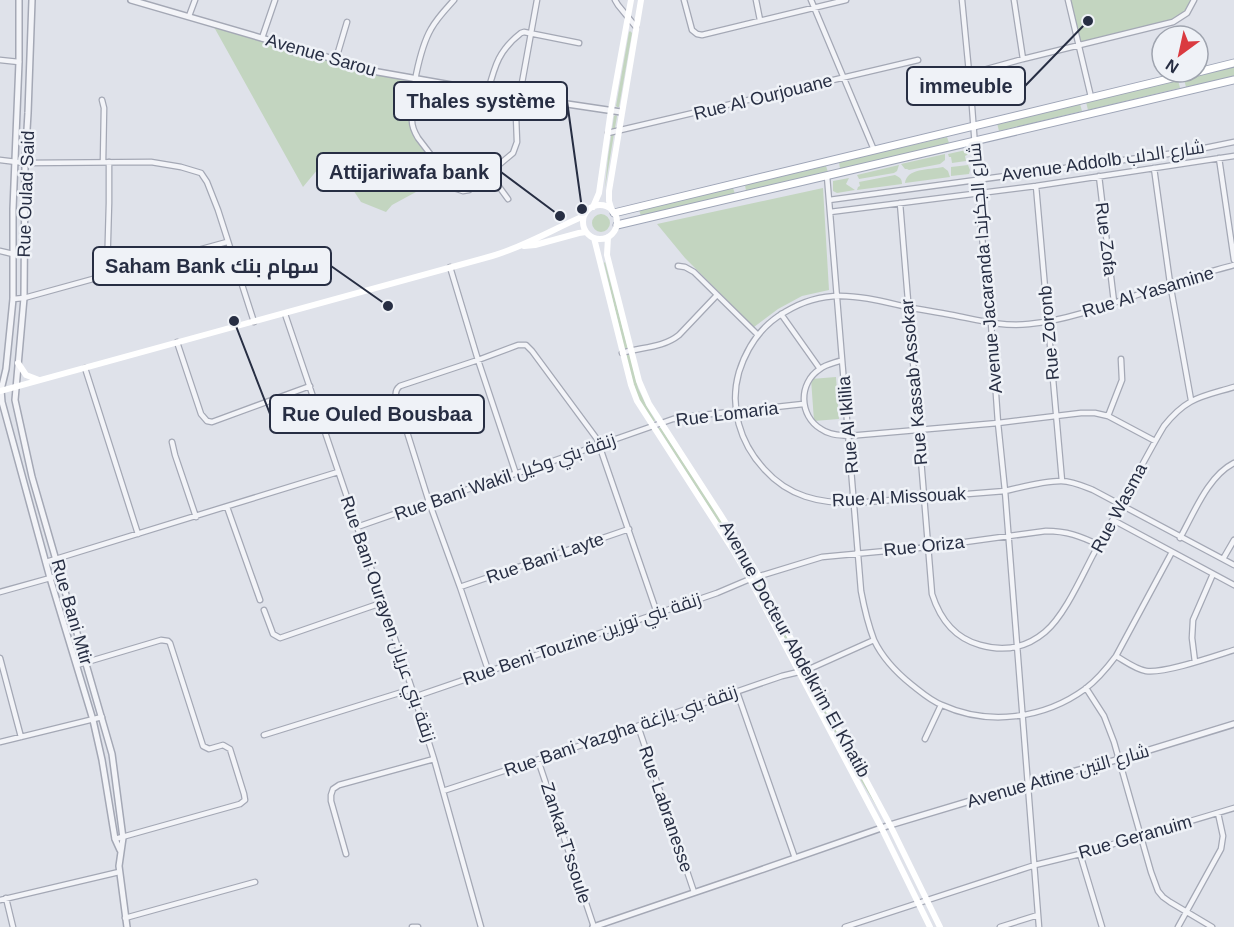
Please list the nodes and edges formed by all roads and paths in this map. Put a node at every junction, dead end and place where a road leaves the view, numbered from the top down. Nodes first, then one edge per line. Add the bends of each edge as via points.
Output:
1 (19, 0) edge
2 (32, 0) edge
3 (131, 0) edge
4 (195, 0) edge
5 (275, 0) edge
6 (454, 0) edge
7 (537, 0) edge
8 (615, 0) edge
9 (631, 0) edge
10 (641, 0) edge
11 (684, 0) edge
12 (756, 0) edge
13 (811, 0) edge
14 (844, 0) edge
15 (962, 0) edge
16 (1014, 0) edge
17 (1068, 0) edge
18 (1194, 0) edge
19 (814, 7) junction
20 (189, 16) junction
21 (628, 18) junction
22 (760, 20) junction
23 (347, 22) dead end
24 (636, 27) junction
25 (530, 33) junction
26 (262, 38) junction
27 (579, 43) dead end
28 (1079, 46) junction
29 (336, 58) junction
30 (1023, 59) junction
31 (0, 60) edge
32 (918, 60) dead end
33 (19, 62) junction
34 (1234, 63) edge
35 (1210, 69) edge
36 (969, 74) junction
37 (843, 78) junction
38 (416, 79) junction
39 (1234, 80) edge
40 (1150, 83) edge
41 (488, 91) junction
42 (520, 97) junction
43 (1091, 97) junction
44 (102, 100) dead end
45 (611, 110) junction
46 (621, 111) junction
47 (973, 127) junction
48 (618, 132) junction
49 (608, 133) junction
50 (974, 141) junction
51 (1234, 142) edge
52 (874, 150) junction
53 (1234, 156) edge
54 (1218, 158) junction
55 (0, 160) edge
56 (15, 162) junction
57 (106, 162) junction
58 (25, 163) junction
59 (1154, 168) junction
60 (489, 173) junction
61 (827, 176) junction
62 (1099, 176) junction
63 (978, 179) junction
64 (1036, 186) junction
65 (978, 192) junction
66 (508, 200) dead end
67 (829, 200) junction
68 (900, 203) junction
69 (593, 207) junction
70 (613, 212) junction
71 (830, 212) junction
72 (584, 216) junction
73 (617, 225) junction
74 (586, 232) junction
75 (608, 237) junction
76 (594, 238) junction
77 (227, 242) junction
78 (521, 246) junction
79 (0, 251) edge
80 (13, 254) junction
81 (1234, 260) edge
82 (1234, 265) edge
83 (678, 266) dead end
84 (450, 267) junction
85 (107, 274) junction
86 (1170, 283) junction
87 (717, 295) junction
88 (837, 295) junction
89 (24, 298) junction
90 (13, 299) junction
91 (1114, 302) junction
92 (907, 306) junction
93 (285, 314) junction
94 (781, 314) junction
95 (1049, 321) junction
96 (254, 322) junction
97 (991, 323) junction
98 (758, 335) junction
99 (177, 342) junction
100 (632, 350) junction
101 (622, 354) junction
102 (1121, 359) dead end
103 (478, 360) junction
104 (842, 360) junction
105 (18, 363) junction
106 (85, 368) junction
107 (820, 369) junction
108 (40, 380) junction
109 (310, 386) junction
110 (15, 387) junction
111 (1234, 387) edge
112 (1, 390) edge
113 (1191, 400) junction
114 (803, 404) junction
115 (736, 412) junction
116 (1056, 416) junction
117 (1108, 416) junction
118 (661, 423) junction
119 (998, 423) junction
120 (652, 427) junction
121 (917, 429) junction
122 (848, 436) junction
123 (1155, 441) junction
124 (172, 442) dead end
125 (599, 445) junction
126 (1234, 463) edge
127 (338, 472) junction
128 (516, 474) junction
129 (1062, 481) junction
130 (1005, 490) junction
131 (923, 498) junction
132 (429, 502) junction
133 (854, 503) junction
134 (1121, 506) junction
135 (227, 507) junction
136 (196, 517) junction
137 (1113, 520) junction
138 (357, 527) junction
139 (629, 529) junction
140 (138, 534) junction
141 (1008, 536) junction
142 (1180, 537) junction
143 (1234, 540) edge
144 (1099, 545) junction
145 (929, 547) junction
146 (1172, 552) junction
147 (858, 553) junction
148 (57, 560) junction
149 (1223, 560) junction
150 (46, 562) junction
151 (1234, 565) edge
152 (1213, 574) junction
153 (61, 575) junction
154 (759, 576) junction
155 (50, 578) junction
156 (750, 579) junction
157 (1234, 585) edge
158 (460, 587) junction
159 (0, 592) edge
160 (260, 600) dead end
161 (384, 602) junction
162 (264, 610) dead end
163 (657, 613) junction
164 (874, 640) junction
165 (1017, 648) junction
166 (1234, 650) edge
167 (1116, 656) junction
168 (0, 658) edge
169 (1195, 662) junction
170 (87, 663) junction
171 (77, 665) junction
172 (488, 670) junction
173 (807, 670) junction
174 (799, 672) junction
175 (2, 675) edge
176 (1086, 688) junction
177 (412, 689) junction
178 (737, 692) junction
179 (414, 697) junction
180 (941, 705) junction
181 (1023, 716) junction
182 (102, 717) junction
183 (93, 720) junction
184 (1234, 723) edge
185 (638, 726) junction
186 (264, 735) dead end
187 (21, 737) junction
188 (926, 739) dead end
189 (0, 742) edge
190 (434, 759) junction
191 (1120, 759) junction
192 (538, 760) junction
193 (1027, 784) junction
194 (444, 791) junction
195 (1234, 808) edge
196 (1218, 813) junction
197 (890, 825) junction
198 (881, 828) junction
199 (1141, 836) junction
200 (123, 838) junction
201 (114, 839) junction
202 (120, 850) junction
203 (346, 854) dead end
204 (1080, 854) junction
205 (795, 858) junction
206 (1035, 865) junction
207 (119, 872) junction
208 (255, 882) dead end
209 (694, 892) junction
210 (6, 898) junction
211 (927, 899) junction
212 (0, 900) edge
213 (918, 902) junction
214 (1187, 912) junction
215 (1038, 915) junction
216 (125, 918) junction
217 (13, 927) edge
218 (126, 927) edge
219 (412, 927) edge
220 (418, 927) edge
221 (481, 927) edge
222 (593, 927) edge
223 (845, 927) edge
224 (930, 927) edge
225 (940, 927) edge
226 (1000, 927) edge
227 (1039, 927) edge
228 (1102, 927) edge
229 (1178, 927) edge
230 (1212, 927) edge

1 - 33 street, Rue Oulad Said
2 - 58 street, Rue Oulad Said
3 - 20 street, Avenue Sarou
4 - 20 street
5 - 26 street
6 - 38 street via 428,33
7 - 25 street
8 - 21 street
9 - 21 main road
10 - 24 main road
11 - 22 street via 692,30 702,35
12 - 22 street
13 - 19 street
14 - 19 street
15 - 36 street, Avenue Jacaranda شارع الجكرندا
16 - 30 street
17 - 28 street
18 - 28 street via 1187,13 1173,22
19 - 22 street
19 - 37 street
20 - 26 street, Avenue Sarou
21 - 24 street
21 - 45 main road
23 - 29 street
24 - 46 main road
25 - 27 street
25 - 41 street via 521,33 501,53
25 - 42 street
26 - 29 street, Avenue Sarou
28 - 30 street
28 - 43 street
29 - 38 street, Avenue Sarou
30 - 36 street
31 - 33 street
32 - 37 street, Rue Al Ourjouane
33 - 56 street, Rue Oulad Said
34 - 35 main road
36 - 47 street, Avenue Jacaranda شارع الجكرندا
37 - 48 street, Rue Al Ourjouane
37 - 52 street
38 - 41 street, Avenue Sarou
38 - 60 street via 411,120 420,141 460,191 469,190
39 - 50 main road
40 - 43 main road
41 - 42 street, Avenue Sarou
42 - 45 street, Avenue Sarou
42 - 60 street via 515,151
43 - 47 main road
44 - 57 street
45 - 46 street, Avenue Sarou
45 - 49 main road
46 - 48 main road
47 - 50 street, Avenue Jacaranda شارع الجكرندا
47 - 52 main road
48 - 49 street, Rue Al Ourjouane
48 - 70 main road via 608,196
49 - 69 main road via 599,193
50 - 61 main road
50 - 63 street, Avenue Jacaranda شارع الجكرندا
51 - 63 street, Avenue Addolb شارع الدلب
52 - 70 main road
53 - 54 street, Avenue Addolb شارع الدلب
54 - 59 street, Avenue Addolb شارع الدلب
54 - 81 street
55 - 56 street
56 - 58 street
56 - 80 street, Rue Oulad Said
57 - 58 street
57 - 77 street via 158,163 201,173 213,196
57 - 85 street via 110,203
58 - 89 street, Rue Oulad Said
59 - 62 street, Avenue Addolb شارع الدلب
59 - 86 street
60 - 66 street
61 - 67 street, Rue Al Iklilia
61 - 73 main road
62 - 64 street, Avenue Addolb شارع الدلب
62 - 91 street, Rue Zofa
63 - 65 street, Avenue Jacaranda شارع الجكرندا
63 - 67 street, Avenue Addolb شارع الدلب
64 - 65 street, Avenue Addolb شارع الدلب
64 - 95 street, Rue Zoronb
65 - 68 street, Avenue Addolb شارع الدلب
65 - 97 street, Avenue Jacaranda شارع الجكرندا
67 - 71 street, Rue Al Iklilia
68 - 71 street, Avenue Addolb شارع الدلب
68 - 92 street, Rue Kassab Assokar
69 - 70 main road via 603,206
69 - 72 main road
70 - 73 main road
71 - 88 street, Rue Al Iklilia
72 - 74 main road
72 - 78 main road
73 - 75 main road
74 - 76 main road
74 - 78 main road
75 - 76 main road
75 - 100 main road, Avenue Docteur Abdelkrim El Khatib via 607,255
76 - 101 main road, Avenue Docteur Abdelkrim El Khatib
77 - 85 street
77 - 96 street
78 - 84 main road
79 - 80 street
80 - 90 street, Rue Oulad Said
82 - 86 street, Rue Al Yasamine
83 - 87 street via 694,272
84 - 93 main road
84 - 103 street
85 - 89 street
86 - 91 street, Rue Al Yasamine
86 - 113 street
87 - 98 street
87 - 100 street via 676,337
88 - 92 street, Rue Al Missouak
88 - 94 street, Rue Al Missouak via 806,301
88 - 104 street, Rue Al Iklilia
89 - 90 street
89 - 105 street, Rue Oulad Said
90 - 112 street, Rue Oulad Said
91 - 95 street, Rue Al Yasamine
92 - 97 street, Rue Al Missouak
92 - 121 street, Rue Kassab Assokar
93 - 96 main road
93 - 109 street, Rue Bani Ourayen زنقة بني عريان
94 - 98 street, Rue Al Missouak
94 - 107 street
95 - 97 street, Rue Al Yasamine via 1021,325
95 - 116 street, Rue Zoronb
96 - 99 main road
97 - 119 street, Avenue Jacaranda شارع الجكرندا
98 - 115 street, Rue Al Missouak via 737,379
99 - 106 main road
99 - 109 street via 202,417 207,421
100 - 101 street
100 - 118 main road, Avenue Docteur Abdelkrim El Khatib via 644,393
101 - 120 main road, Avenue Docteur Abdelkrim El Khatib via 634,396
102 - 117 street via 1122,380
103 - 125 street via 526,345
103 - 128 street
103 - 132 street via 396,390
104 - 107 street
104 - 122 street, Rue Al Iklilia
105 - 108 main road via 26,375
105 - 110 street, Rue Oulad Said
106 - 108 main road
106 - 140 street
107 - 114 street, Rue Lomaria via 808,382
108 - 110 main road
109 - 127 street, Rue Bani Ourayen زنقة بني عريان
110 - 112 main road
110 - 148 street, Rue Bani Mtir via 32,477
111 - 113 street, Rue Wasma
112 - 150 street, Rue Bani Mtir
113 - 123 street, Rue Wasma via 1174,414
114 - 115 street, Rue Lomaria
114 - 122 street, Rue Lomaria via 820,429
115 - 118 street, Rue Lomaria
115 - 133 street, Rue Al Missouak via 747,446 774,479 810,499
116 - 117 street via 1081,412
116 - 119 street
116 - 129 street, Rue Zoronb
117 - 123 street
118 - 120 street, Rue Lomaria
118 - 154 main road, Avenue Docteur Abdelkrim El Khatib
119 - 121 street
119 - 130 street, Avenue Jacaranda شارع الجكرندا
120 - 125 street, Rue Bani Wakil زنقة بني وكيل
120 - 156 main road, Avenue Docteur Abdelkrim El Khatib
121 - 122 street
121 - 131 street, Rue Kassab Assokar
122 - 133 street, Rue Al Iklilia
123 - 134 street, Rue Wasma
124 - 136 street
125 - 128 street, Rue Bani Wakil زنقة بني وكيل
125 - 139 street
126 - 142 street via 1214,479
127 - 135 street
127 - 138 street, Rue Bani Ourayen زنقة بني عريان
128 - 132 street, Rue Bani Wakil زنقة بني وكيل
129 - 130 street, Rue Al Missouak
129 - 134 street via 1084,486
130 - 131 street, Rue Al Missouak
130 - 141 street, Avenue Jacaranda شارع الجكرندا
131 - 133 street, Rue Al Missouak
131 - 145 street, Rue Kassab Assokar
132 - 138 street, Rue Bani Wakil زنقة بني وكيل
132 - 158 street
133 - 147 street, Rue Al Iklilia
134 - 137 street, Rue Wasma
134 - 142 street
135 - 136 street
135 - 160 street
136 - 140 street
137 - 144 street, Rue Wasma
137 - 146 street
138 - 161 street, Rue Bani Ourayen زنقة بني عريان
139 - 158 street, Rue Bani Layte
139 - 163 street
140 - 148 street
141 - 144 street, Rue Oriza via 1061,531
141 - 145 street, Rue Oriza
141 - 165 street, Avenue Jacaranda شارع الجكرندا
142 - 149 street
143 - 149 street
144 - 165 street, Rue Wasma via 1056,621 1034,640
145 - 147 street, Rue Oriza
145 - 165 street, Rue Kassab Assokar via 932,594 941,617 972,642 993,648
146 - 152 street
146 - 167 street, Rue Al Iklilia
147 - 154 street, Rue Oriza via 822,557
147 - 164 street, Rue Al Iklilia via 862,600
148 - 150 street
148 - 153 street, Rue Bani Mtir
149 - 151 street
150 - 155 street, Rue Bani Mtir
152 - 157 street
152 - 169 street via 1193,620
153 - 155 street
153 - 170 street, Rue Bani Mtir
154 - 156 street, Rue Oriza
154 - 173 main road, Avenue Docteur Abdelkrim El Khatib
155 - 159 street
155 - 171 street, Rue Bani Mtir
156 - 163 street, Rue Beni Touzine زنقة بني توزين
156 - 174 main road, Avenue Docteur Abdelkrim El Khatib
158 - 172 street
161 - 162 street via 280,638 273,634
161 - 177 street, Rue Bani Ourayen زنقة بني عريان
163 - 172 street, Rue Beni Touzine زنقة بني توزين
164 - 173 street, Rue Bani Yazgha زنقة بني يازغة
164 - 180 street, Rue Al Iklilia via 904,678
165 - 181 street, Avenue Jacaranda شارع الجكرندا
166 - 169 street
167 - 169 street via 1148,671
167 - 176 street, Rue Al Iklilia
168 - 175 street
170 - 171 street
170 - 182 street, Rue Bani Mtir
170 - 200 street via 168,640 202,746 208,749 221,745 230,749 244,794 245,800 240,804
171 - 183 street, Rue Bani Mtir
172 - 179 street, Rue Beni Touzine زنقة بني توزين
173 - 174 street, Rue Bani Yazgha زنقة بني يازغة
173 - 197 main road, Avenue Docteur Abdelkrim El Khatib
174 - 178 street, Rue Bani Yazgha زنقة بني يازغة
174 - 198 main road, Avenue Docteur Abdelkrim El Khatib
175 - 187 street
176 - 181 street, Rue Al Iklilia via 1052,707
176 - 191 street via 1104,716
177 - 179 street, Rue Bani Ourayen زنقة بني عريان
177 - 186 street
178 - 185 street, Rue Bani Yazgha زنقة بني يازغة
178 - 205 street
179 - 190 street, Rue Bani Ourayen زنقة بني عريان
180 - 181 street, Rue Al Iklilia via 973,715
180 - 188 street
181 - 193 street, Avenue Jacaranda شارع الجكرندا
182 - 183 street
182 - 200 street, Rue Bani Mtir via 112,754
183 - 187 street
183 - 201 street, Rue Bani Mtir
184 - 191 street, Avenue Attine شارع التين
185 - 192 street, Rue Bani Yazgha زنقة بني يازغة
185 - 209 street, Rue Labranesse
187 - 189 street
190 - 194 street, Rue Bani Ourayen زنقة بني عريان
190 - 203 street via 333,789 331,801
191 - 193 street, Avenue Attine شارع التين
191 - 199 street
192 - 194 street, Rue Bani Yazgha زنقة بني يازغة
192 - 222 street, Zankat T'ssoule
193 - 197 street, Avenue Attine شارع التين
193 - 206 street, Avenue Jacaranda شارع الجكرندا
194 - 221 street, Rue Bani Ourayen زنقة بني عريان
195 - 196 street, Rue Geranuim
196 - 199 street, Rue Geranuim
196 - 214 street via 1223,836 1221,849
197 - 198 street, Avenue Attine شارع التين
197 - 211 main road, Avenue Docteur Abdelkrim El Khatib
198 - 205 street, Avenue Attine شارع التين
198 - 213 main road, Avenue Docteur Abdelkrim El Khatib
199 - 204 street, Rue Geranuim
199 - 214 street via 1158,891
200 - 201 street
200 - 202 street
201 - 202 street, Rue Bani Mtir
202 - 207 street
204 - 206 street, Rue Geranuim
204 - 228 street
205 - 209 street, Avenue Attine شارع التين
206 - 211 street, Rue Geranuim
206 - 215 street, Avenue Jacaranda شارع الجكرندا
207 - 210 street
207 - 216 street
208 - 216 street
209 - 222 street, Avenue Attine شارع التين
210 - 212 street
210 - 217 street
211 - 213 street, Rue Geranuim
211 - 225 main road, Avenue Docteur Abdelkrim El Khatib
213 - 223 street, Rue Geranuim
213 - 224 main road, Avenue Docteur Abdelkrim El Khatib
214 - 229 street
214 - 230 street
215 - 226 street
215 - 227 street, Avenue Jacaranda شارع الجكرندا
216 - 218 street
219 - 220 street

